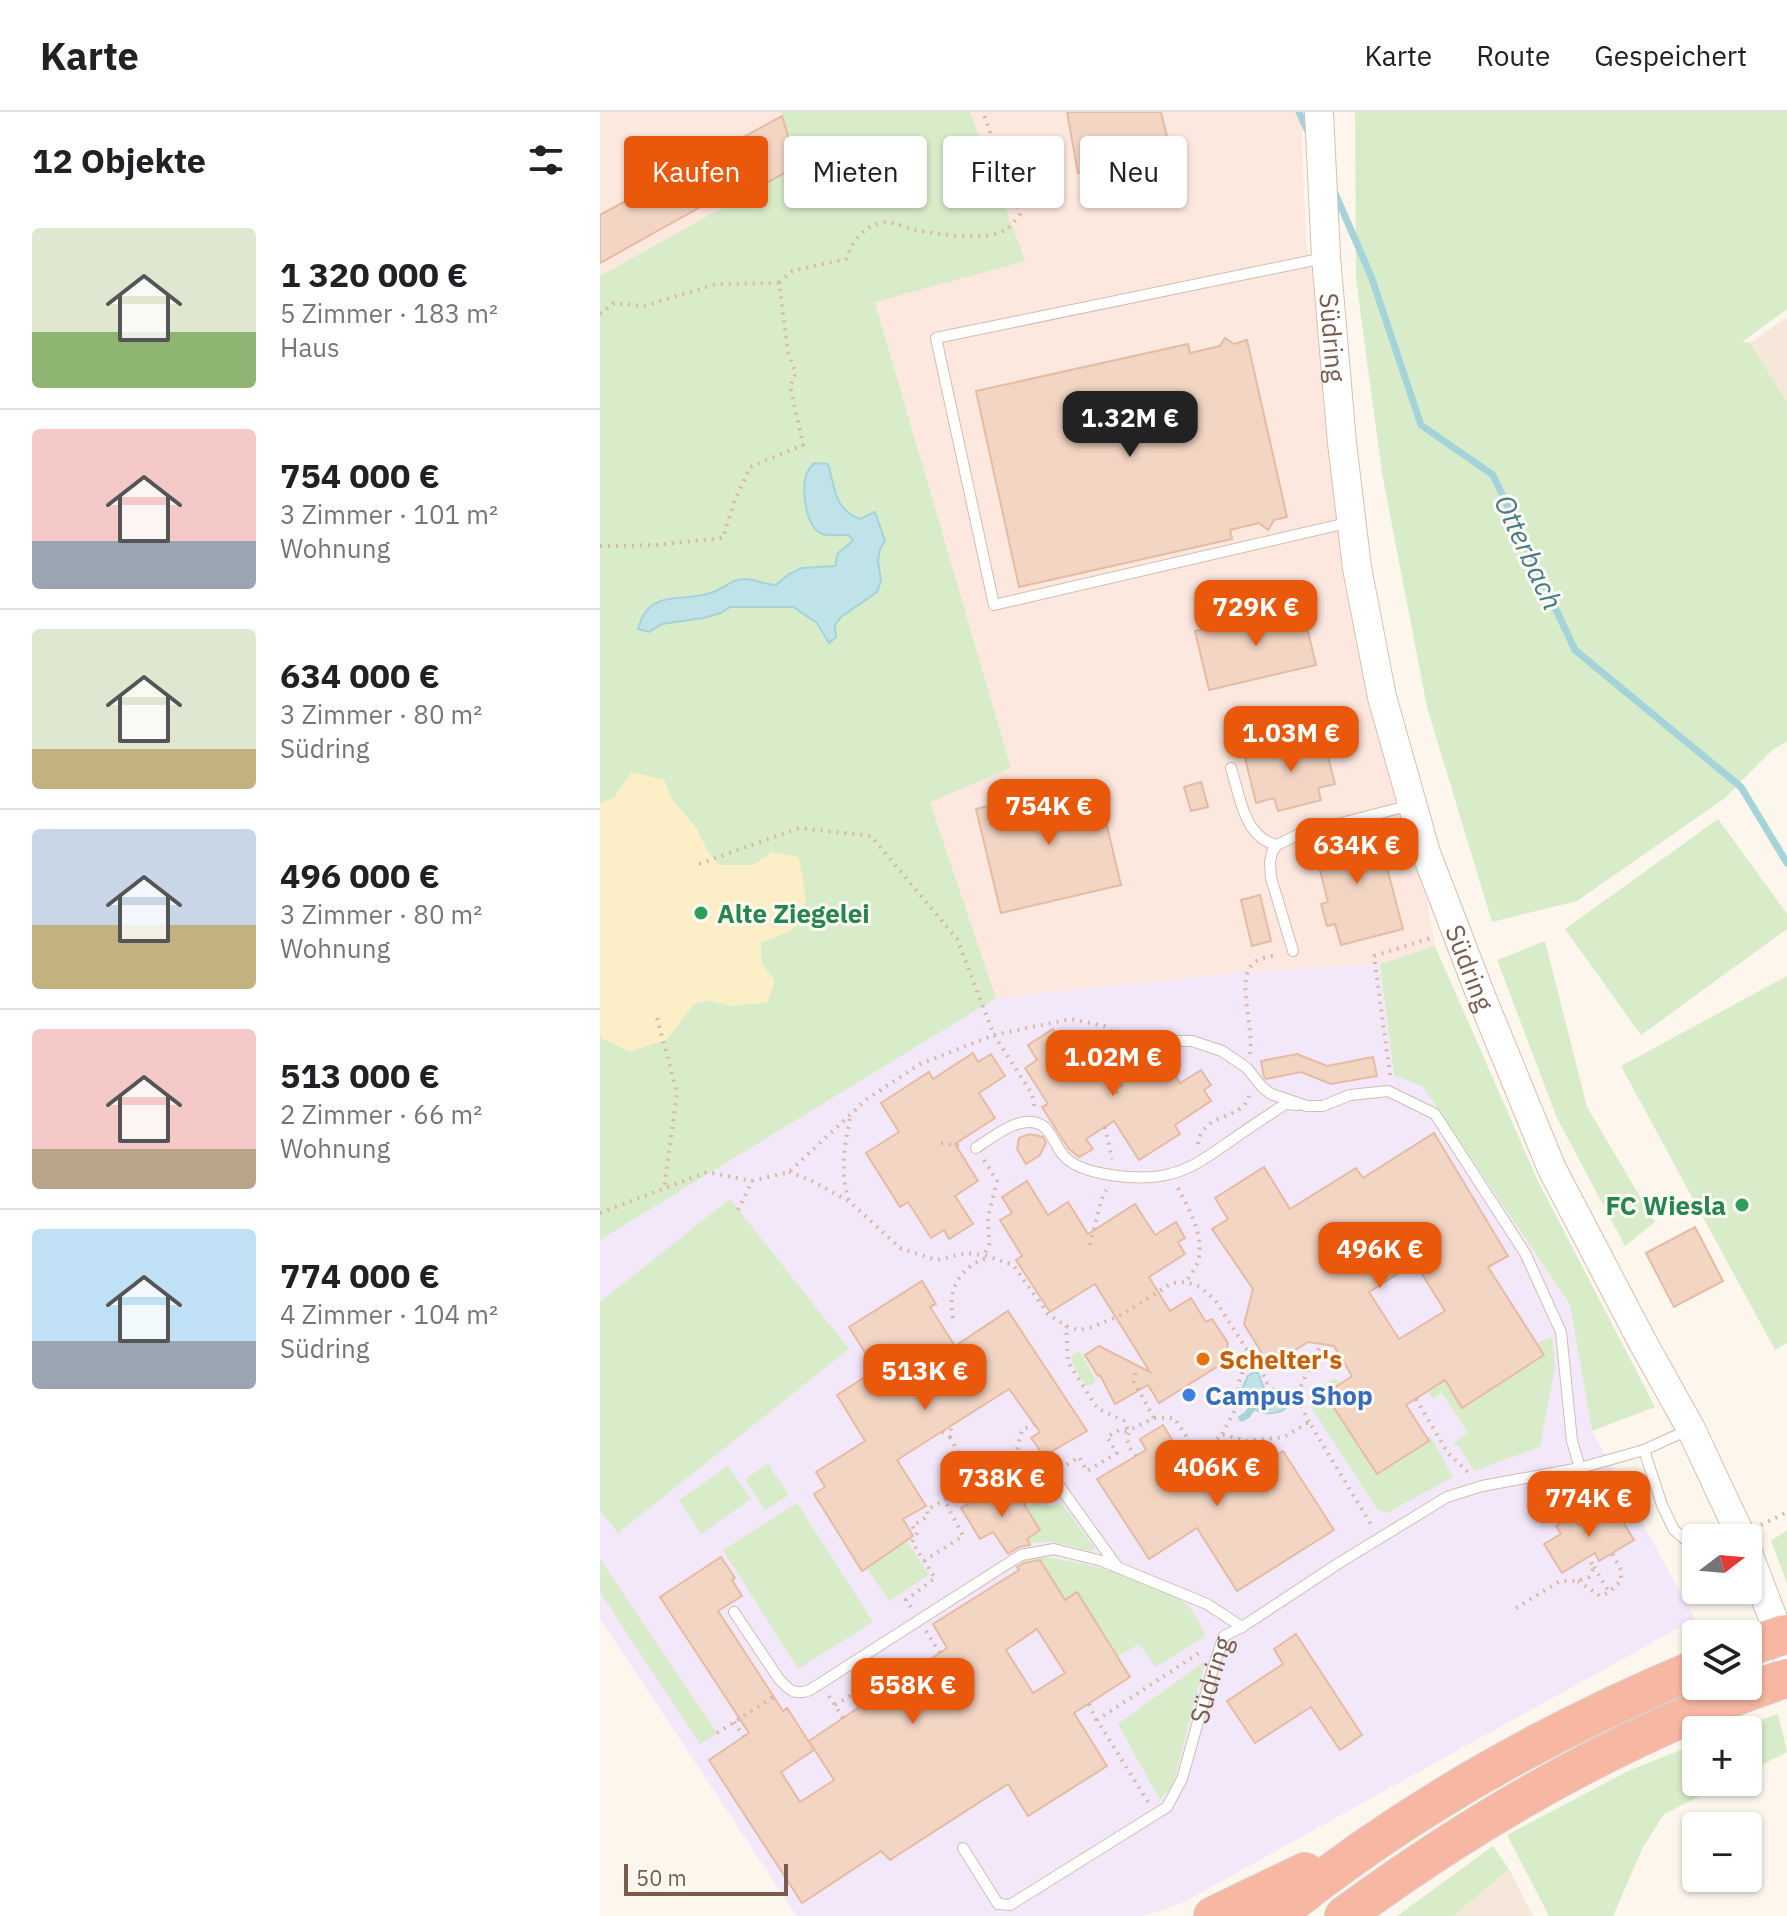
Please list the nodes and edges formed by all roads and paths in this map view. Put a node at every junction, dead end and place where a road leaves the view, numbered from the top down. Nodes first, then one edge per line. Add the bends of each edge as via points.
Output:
1 (983, 112) edge
2 (1319, 112) edge
3 (1326, 257) junction
4 (779, 283) junction
5 (600, 314) edge
6 (1352, 522) junction
7 (600, 546) edge
8 (1231, 768) dead end
9 (1413, 804) junction
10 (1277, 845) junction
11 (699, 864) dead end
12 (1456, 930) junction
13 (1293, 951) joint
14 (657, 1018) dead end
15 (994, 1035) junction
16 (1138, 1059) junction
17 (1250, 1072) junction
18 (1388, 1091) junction
19 (1116, 1093) dead end
20 (1307, 1106) junction
21 (1035, 1109) dead end
22 (851, 1114) junction
23 (941, 1143) dead end
24 (976, 1148) junction
25 (1198, 1162) junction
26 (789, 1172) junction
27 (1171, 1174) junction
28 (752, 1181) junction
29 (664, 1189) junction
30 (850, 1202) junction
31 (738, 1210) dead end
32 (600, 1213) edge
33 (988, 1256) junction
34 (1186, 1282) junction
35 (953, 1318) dead end
36 (1066, 1326) junction
37 (1321, 1344) dead end
38 (1249, 1353) junction
39 (1135, 1373) dead end
40 (1296, 1396) junction
41 (1416, 1399) dead end
42 (1154, 1418) junction
43 (1309, 1422) junction
44 (1034, 1424) dead end
45 (951, 1426) dead end
46 (1691, 1429) junction
47 (942, 1432) dead end
48 (1129, 1432) junction
49 (1222, 1434) junction
50 (950, 1437) junction
51 (1644, 1450) junction
52 (1136, 1456) dead end
53 (1200, 1456) junction
54 (1067, 1464) dead end
55 (1026, 1467) dead end
56 (1580, 1468) junction
57 (1468, 1472) dead end
58 (1202, 1474) dead end
59 (974, 1482) junction
60 (944, 1499) junction
61 (1735, 1524) edge
62 (1682, 1537) edge
63 (1379, 1538) junction
64 (1612, 1553) dead end
65 (1588, 1557) dead end
66 (924, 1561) junction
67 (1117, 1567) junction
68 (1594, 1567) junction
69 (1578, 1581) junction
70 (1609, 1592) junction
71 (1762, 1603) edge
72 (1516, 1608) dead end
73 (734, 1612) dead end
74 (914, 1613) dead end
75 (1242, 1627) junction
76 (1787, 1634) edge
77 (1224, 1636) junction
78 (1762, 1642) edge
79 (1781, 1672) edge
80 (1682, 1675) edge
81 (821, 1684) junction
82 (787, 1688) junction
83 (863, 1704) dead end
84 (1089, 1704) dead end
85 (835, 1705) junction
86 (843, 1718) dead end
87 (1097, 1720) junction
88 (734, 1722) junction
89 (717, 1733) dead end
90 (744, 1737) dead end
91 (1156, 1815) junction
92 (1390, 1830) junction
93 (963, 1848) dead end
94 (1213, 1916) edge
95 (1275, 1916) edge
96 (1344, 1916) edge

1 - 4 path via 1020,214 1007,229 986,237 876,224 850,245 846,259 792,271
2 - 3 street, Südring
3 - 6 street, Südring
3 - 6 lane via 936,338 994,605
4 - 5 path via 716,284 644,306 614,303
4 - 7 path via 788,353 796,373 790,386 803,445 750,467 723,538
6 - 9 street, Südring via 1382,697
8 - 10 lane via 1253,831
9 - 10 lane via 1299,834
9 - 12 street, Südring
10 - 13 lane via 1271,878
11 - 15 path via 799,828 871,836 957,939
12 - 18 path via 1374,956
12 - 46 street, Südring via 1552,1169
13 - 17 path via 1256,960 1248,969
14 - 29 path via 677,1093
15 - 16 path via 1071,1019 1104,1026 1127,1041
15 - 21 path via 1032,1094
15 - 22 path via 920,1064
16 - 17 lane via 1169,1041 1192,1041 1222,1051
16 - 19 path
17 - 20 lane via 1271,1094
17 - 25 path via 1247,1102 1207,1124 1200,1134
18 - 20 lane
18 - 56 lane via 1435,1114 1525,1253 1561,1332 1572,1441
20 - 25 lane via 1285,1104
22 - 26 path
22 - 30 path via 843,1165
23 - 24 path
24 - 27 lane via 1017,1123 1033,1123 1044,1126 1065,1158 1088,1169 1118,1177
24 - 33 path via 997,1181 988,1217
25 - 27 lane
26 - 28 path
26 - 30 path
27 - 34 path via 1200,1240 1197,1264
28 - 29 path via 707,1172
28 - 31 path
29 - 32 path
30 - 33 path via 900,1248 936,1260 967,1253
33 - 35 path via 962,1273 950,1304
33 - 36 path via 1013,1265 1048,1314
34 - 36 path via 1172,1283 1093,1327
34 - 38 path via 1215,1300
36 - 48 path via 1068,1362 1097,1408 1124,1421
37 - 40 path
38 - 40 path via 1273,1390
38 - 49 path via 1235,1410
39 - 42 path via 1134,1382
40 - 43 path
41 - 57 path via 1448,1453
42 - 48 path
42 - 53 path via 1174,1418
43 - 49 path via 1284,1437 1246,1441
43 - 63 path
44 - 59 path via 1022,1430 1014,1459
45 - 50 path
46 - 51 lane, Südring
46 - 61 street, Südring
47 - 50 path
48 - 52 path via 1129,1447
48 - 54 path via 1119,1430 1107,1437 1117,1453 1087,1471 1079,1457
49 - 53 path
50 - 59 path
51 - 56 lane, Südring
51 - 62 lane via 1662,1505
53 - 58 path
55 - 67 lane via 1060,1487
56 - 63 lane, Südring via 1447,1497
59 - 60 path
60 - 66 path via 912,1526 917,1533 912,1542
60 - 66 path via 963,1536
63 - 75 lane, Südring
64 - 70 path via 1621,1581
65 - 68 path
66 - 74 path via 935,1578 906,1600
67 - 75 lane via 1207,1604
67 - 81 lane via 1054,1549 1021,1555
68 - 69 path via 1589,1577
68 - 70 path
69 - 70 path via 1600,1596
69 - 72 path via 1560,1581
71 - 79 street
73 - 82 lane
75 - 77 lane, Südring
76 - 78 highway, bridge
77 - 87 path
77 - 91 lane, Südring via 1182,1779 1167,1807
79 - 96 highway via 1543,1787 1407,1870
80 - 92 highway via 1526,1748
81 - 82 lane via 803,1693
81 - 85 path
82 - 88 path
83 - 85 path via 855,1693
84 - 87 path
85 - 86 path
87 - 91 path
88 - 89 path
88 - 90 path
91 - 93 lane, Südring via 1010,1905 998,1904
92 - 94 highway
92 - 95 highway

